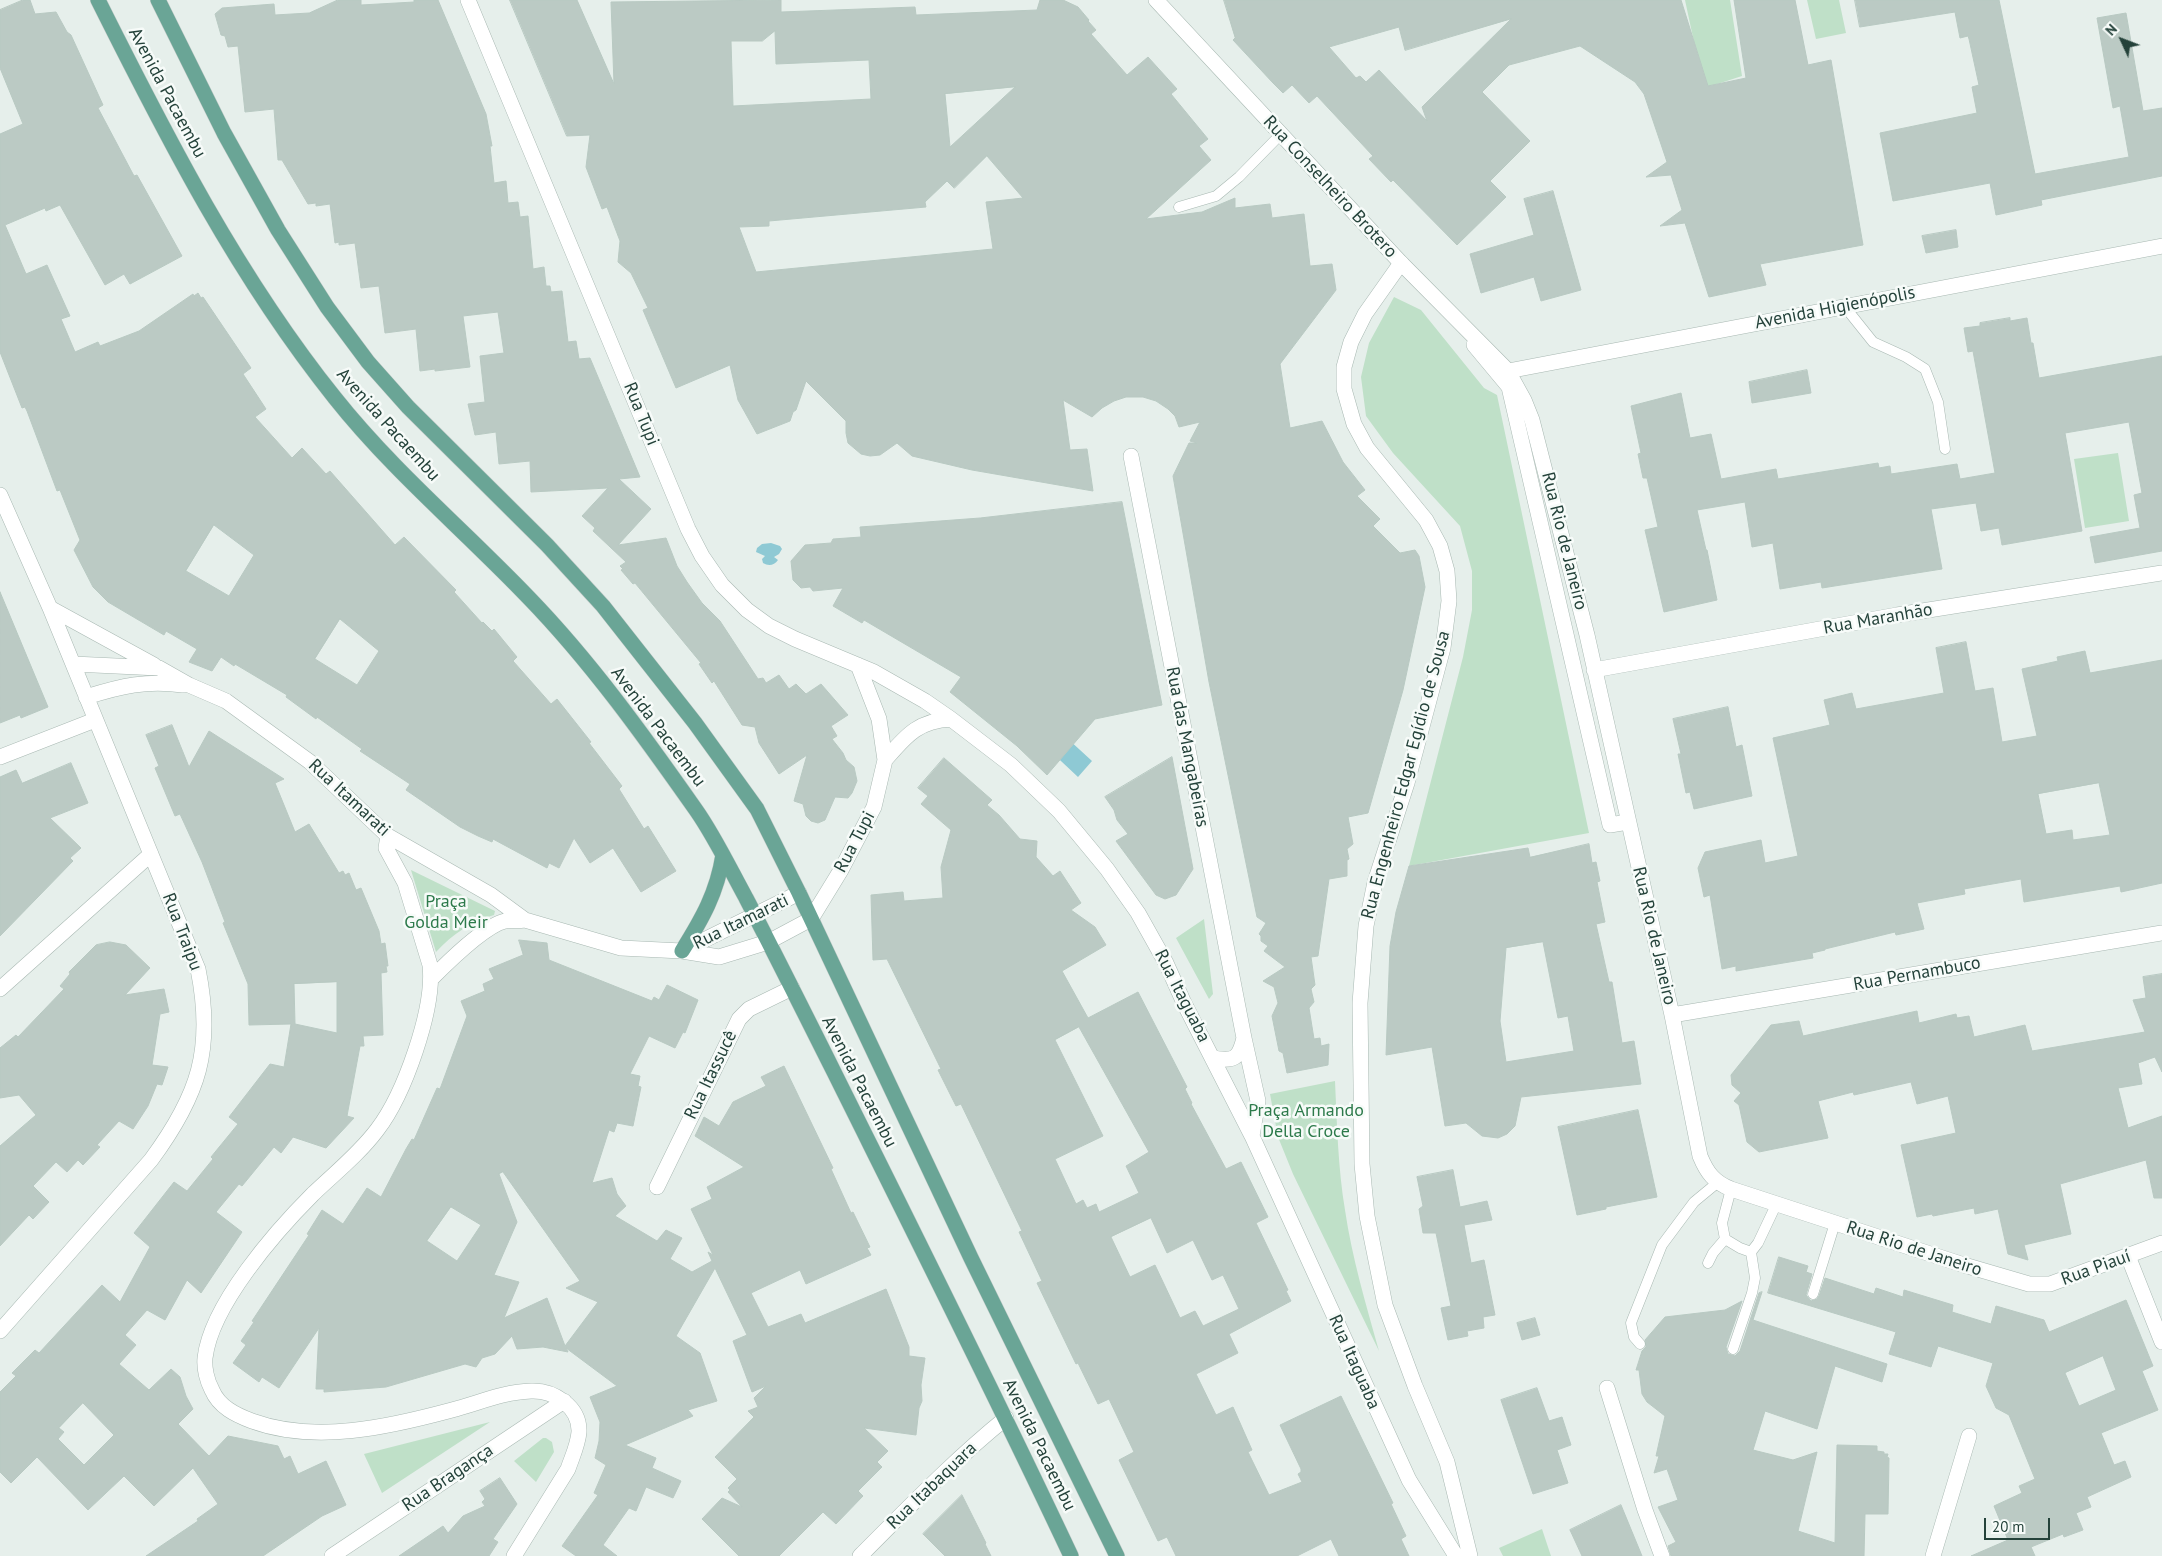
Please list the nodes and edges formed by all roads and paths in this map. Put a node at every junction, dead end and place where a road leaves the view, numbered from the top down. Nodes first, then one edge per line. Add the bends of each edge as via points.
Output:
1 (98, 0) edge
2 (158, 0) edge
3 (468, 0) edge
4 (1156, 0) edge
5 (1281, 134) junction
6 (1179, 206) dead end
7 (2162, 246) edge
8 (1401, 263) junction
9 (1845, 307) junction
10 (1468, 338) dead end
11 (1508, 371) junction
12 (1944, 449) dead end
13 (1131, 456) dead end
14 (0, 495) edge
15 (2162, 573) edge
16 (50, 608) junction
17 (73, 664) junction
18 (858, 665) junction
19 (159, 668) junction
20 (1594, 670) junction
21 (189, 685) junction
22 (86, 697) junction
23 (951, 719) junction
24 (95, 720) junction
25 (0, 757) edge
26 (885, 760) junction
27 (1628, 822) junction
28 (388, 836) junction
29 (151, 854) junction
30 (723, 856) junction
31 (799, 893) junction
32 (754, 915) junction
33 (811, 919) junction
34 (525, 920) junction
35 (2162, 933) edge
36 (768, 942) junction
37 (682, 951) junction
38 (431, 978) junction
39 (792, 988) junction
40 (0, 989) edge
41 (1672, 1015) junction
42 (1244, 1038) junction
43 (1213, 1058) junction
44 (1252, 1136) junction
45 (1717, 1183) junction
46 (657, 1187) dead end
47 (1731, 1189) junction
48 (1776, 1205) junction
49 (1836, 1224) junction
50 (1725, 1239) junction
51 (2162, 1243) edge
52 (1751, 1252) junction
53 (2128, 1256) junction
54 (1708, 1263) dead end
55 (2029, 1284) joint
56 (1813, 1294) dead end
57 (0, 1332) edge
58 (2162, 1342) edge
59 (1640, 1344) dead end
60 (1733, 1349) dead end
61 (1606, 1388) dead end
62 (564, 1401) junction
63 (1006, 1418) junction
64 (1969, 1436) dead end
65 (332, 1556) edge
66 (514, 1556) edge
67 (860, 1556) edge
68 (1072, 1556) edge
69 (1117, 1556) edge
70 (1456, 1556) edge
71 (1470, 1556) edge
72 (1662, 1556) edge
73 (1933, 1556) edge

1 - 30 main road, Avenida Pacaembu via 147,99 192,179 260,295 298,349 376,446 532,600 581,656 700,816
2 - 31 main road, Avenida Pacaembu via 224,133 278,230 327,307 368,362 408,407 547,545 621,629 757,809
3 - 18 street, Rua Tupi via 702,556 722,585 769,626
4 - 5 street, Rua Conselheiro Brotero
5 - 6 lane via 1216,196
5 - 8 street, Rua Conselheiro Brotero
7 - 9 street, Avenida Higienópolis
8 - 11 street, Rua Conselheiro Brotero
8 - 71 street, Rua Engenheiro Edgar Egídio de Sousa via 1365,314 1350,342 1344,367 1344,388 1354,424 1367,448 1426,520 1440,546 1447,571 1449,601 1440,657 1375,882 1366,926 1360,1003 1362,1164 1367,1216 1385,1305 1447,1462
9 - 11 street, Avenida Higienópolis
9 - 12 lane via 1873,342 1924,369 1938,402
10 - 27 street via 1509,387 1610,826
11 - 20 street, Rua Rio de Janeiro via 1524,400 1540,445
13 - 42 street, Rua das Mangabeiras
14 - 16 street, Rua Traipu
15 - 20 street, Rua Maranhão via 1897,615
16 - 17 street, Rua Traipu
16 - 19 street, Rua Itamarati
17 - 19 street, Rua Itamarati
17 - 22 street, Rua Traipu
18 - 23 street, Rua Itaguaba via 886,678
18 - 26 street, Rua Tupi via 879,719
19 - 21 street, Rua Itamarati
20 - 27 street, Rua Rio de Janeiro
21 - 22 street, Rua Itamarati via 136,683
21 - 28 street, Rua Itamarati via 226,701 310,762
22 - 24 street, Rua Traipu
23 - 26 street, Rua Tupi via 936,720 915,728
23 - 43 street, Rua Itaguaba via 1011,765 1059,811 1107,869 1138,913
24 - 25 street
24 - 29 street, Rua Traipu
26 - 33 street, Rua Tupi via 874,807
27 - 41 street, Rua Rio de Janeiro
28 - 34 street, Rua Itamarati via 491,895
28 - 38 street via 386,848 405,884
29 - 40 street
29 - 57 street, Rua Traipu via 198,969 203,995 205,1033 190,1100 151,1160
30 - 32 main road, Avenida Pacaembu
30 - 37 main road via 713,896
31 - 32 street, Rua Itamarati
31 - 33 main road, Avenida Pacaembu
32 - 36 main road, Avenida Pacaembu
32 - 37 street, Rua Itamarati
33 - 36 street, Rua Itamarati
33 - 69 main road, Avenida Pacaembu via 971,1258
34 - 37 street, Rua Itamarati via 621,948
34 - 38 street via 504,921 488,930
35 - 41 street, Rua Pernambuco
36 - 37 street, Rua Itamarati via 720,957
36 - 39 main road, Avenida Pacaembu
38 - 62 street via 420,1038 389,1112 377,1130 283,1226 218,1315 205,1359 212,1392 222,1405 239,1417 298,1432 377,1427 517,1392 547,1393
39 - 46 street, Rua Itassucê via 749,1009 739,1019
39 - 63 main road, Avenida Pacaembu
41 - 45 street, Rua Rio de Janeiro via 1700,1156 1706,1172
42 - 43 street via 1240,1053 1235,1058
42 - 44 street, Rua das Mangabeiras via 1258,1101
43 - 44 street, Rua Itaguaba
44 - 70 street, Rua Itaguaba via 1409,1480
45 - 47 street, Rua Rio de Janeiro
45 - 59 lane via 1694,1202 1662,1245 1632,1323 1634,1337
47 - 48 street, Rua Rio de Janeiro
47 - 50 lane via 1722,1223
48 - 49 street, Rua Rio de Janeiro
48 - 52 lane
49 - 55 street, Rua Rio de Janeiro
49 - 56 lane
50 - 52 lane
50 - 54 lane
51 - 53 street, Rua Piauí
52 - 60 lane via 1755,1278
53 - 55 street, Rua Piauí via 2050,1284
53 - 58 street
61 - 72 street
62 - 65 street, Rua Bragança
62 - 66 street via 577,1420 579,1433 574,1453 568,1469
63 - 67 street, Rua Itabaquara via 932,1484
63 - 68 main road, Avenida Pacaembu
64 - 73 street

